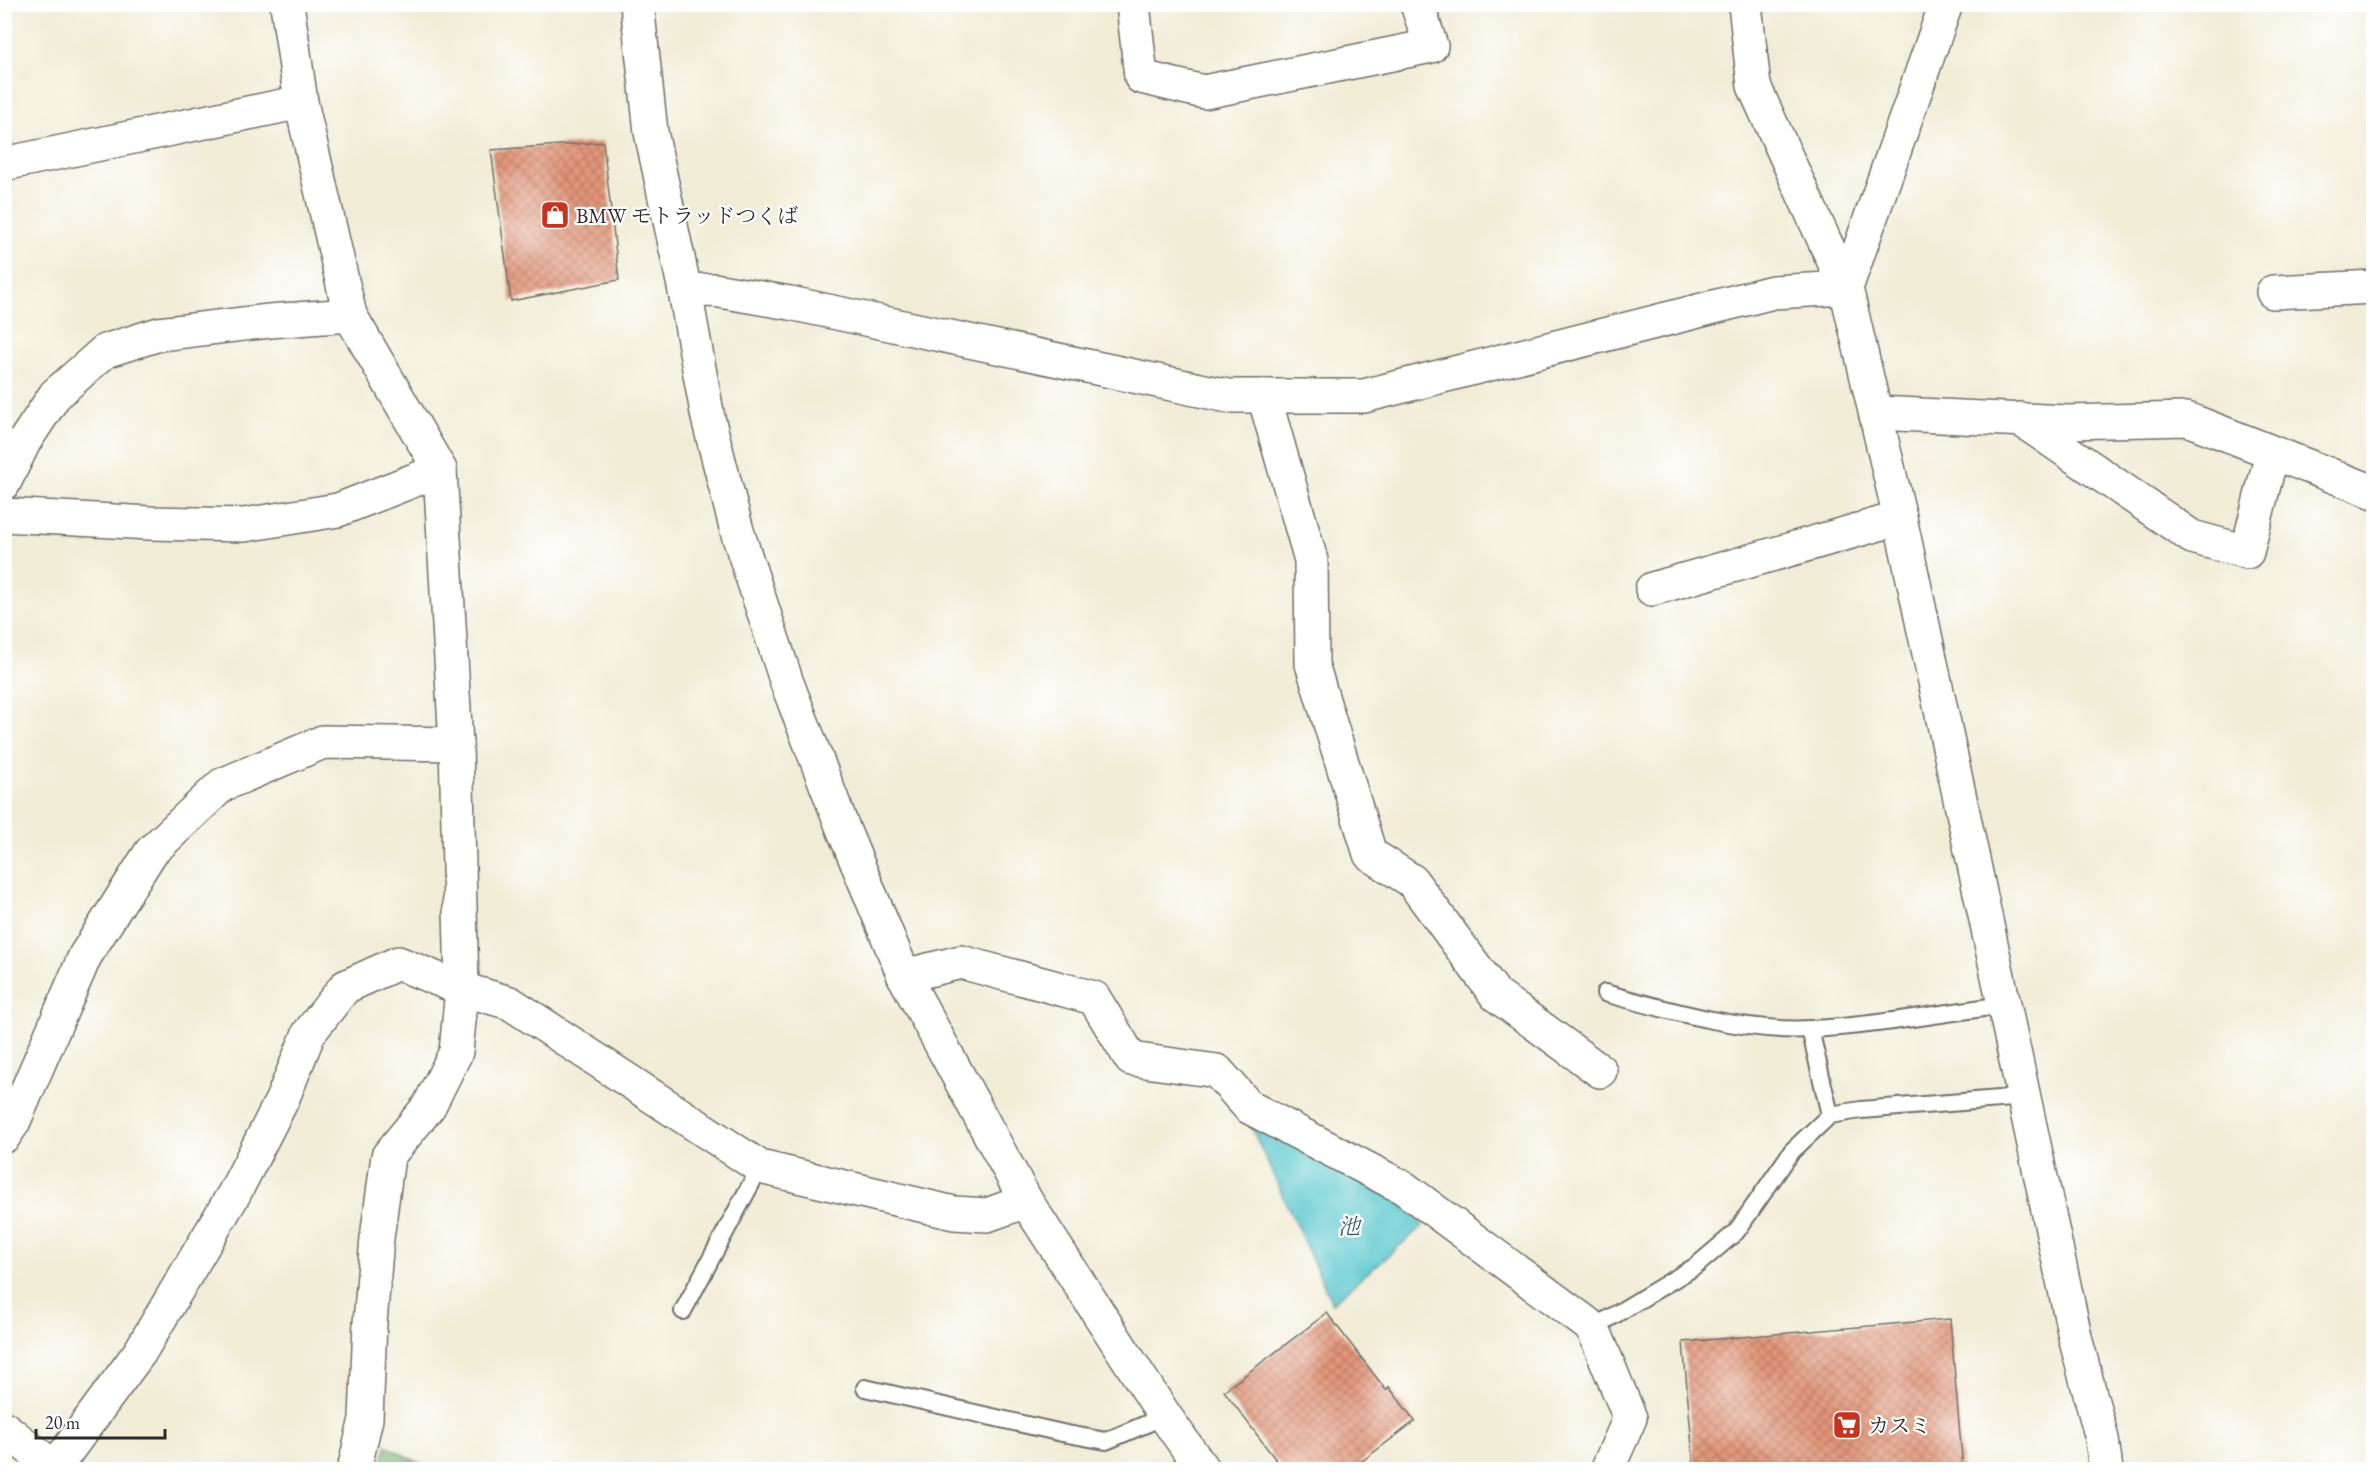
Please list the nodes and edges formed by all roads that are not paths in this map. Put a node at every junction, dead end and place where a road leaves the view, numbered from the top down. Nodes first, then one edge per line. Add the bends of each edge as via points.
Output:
1 (286, 4) edge
2 (637, 4) edge
3 (1133, 4) edge
4 (1418, 4) edge
5 (1745, 4) edge
6 (1946, 4) edge
7 (301, 102) junction
8 (4, 164) edge
9 (2373, 287) edge
10 (1846, 288) junction
11 (685, 291) junction
12 (2273, 292) dead end
13 (350, 315) junction
14 (1264, 396) junction
15 (1877, 412) junction
16 (2020, 419) junction
17 (2272, 453) junction
18 (440, 470) junction
19 (4, 483) edge
20 (2373, 492) edge
21 (4, 515) edge
22 (1900, 518) junction
23 (1652, 589) dead end
24 (456, 744) junction
25 (904, 976) junction
26 (462, 989) junction
27 (1605, 993) dead end
28 (2005, 1005) junction
29 (1810, 1029) junction
30 (1600, 1071) dead end
31 (2025, 1097) junction
32 (1830, 1115) junction
33 (4, 1136) edge
34 (760, 1167) junction
35 (1026, 1201) junction
36 (683, 1311) dead end
37 (1593, 1328) junction
38 (865, 1388) dead end
39 (1165, 1416) junction
40 (4, 1428) edge
41 (55, 1469) edge
42 (354, 1470) edge
43 (1203, 1470) edge
44 (1607, 1470) edge
45 (2106, 1470) edge

1 - 7 street
2 - 11 street via 651,132
3 - 4 street via 1141,77 1204,92 1431,46
5 - 10 street via 1754,86
6 - 10 street
7 - 8 street
7 - 13 street
9 - 12 street
10 - 14 street via 1773,292 1364,396
10 - 15 street
11 - 14 street via 714,290 790,303 1228,396
11 - 25 street via 708,418 737,531 791,693
13 - 18 street
13 - 19 street via 159,334 105,351 55,395 24,442
14 - 30 street via 1311,560 1312,664 1370,854 1412,881 1496,995
15 - 16 street
15 - 22 street
16 - 17 street via 2187,419
16 - 17 street via 2192,537 2247,552
17 - 20 street
18 - 21 street via 338,510 244,525
18 - 24 street
22 - 23 street
22 - 28 street
24 - 26 street
24 - 33 street via 323,742 222,785 152,852 85,956 13,1124
25 - 35 street
25 - 37 street via 961,962 1094,998 1131,1059 1217,1071 1249,1107 1404,1188
26 - 34 street via 510,1003
26 - 41 street via 398,963 345,987 309,1032 282,1100 235,1192 140,1352
26 - 42 street via 456,1052 429,1106 388,1156 376,1249 366,1419
27 - 29 lane via 1661,1009 1760,1028
28 - 29 lane
28 - 31 street
29 - 32 lane
31 - 32 lane
31 - 45 street
32 - 37 lane via 1792,1151 1736,1232 1696,1266
34 - 35 street via 954,1213 987,1215
34 - 36 lane
35 - 39 street
37 - 44 street via 1630,1418
38 - 39 lane via 1106,1441
39 - 43 street
40 - 41 street

